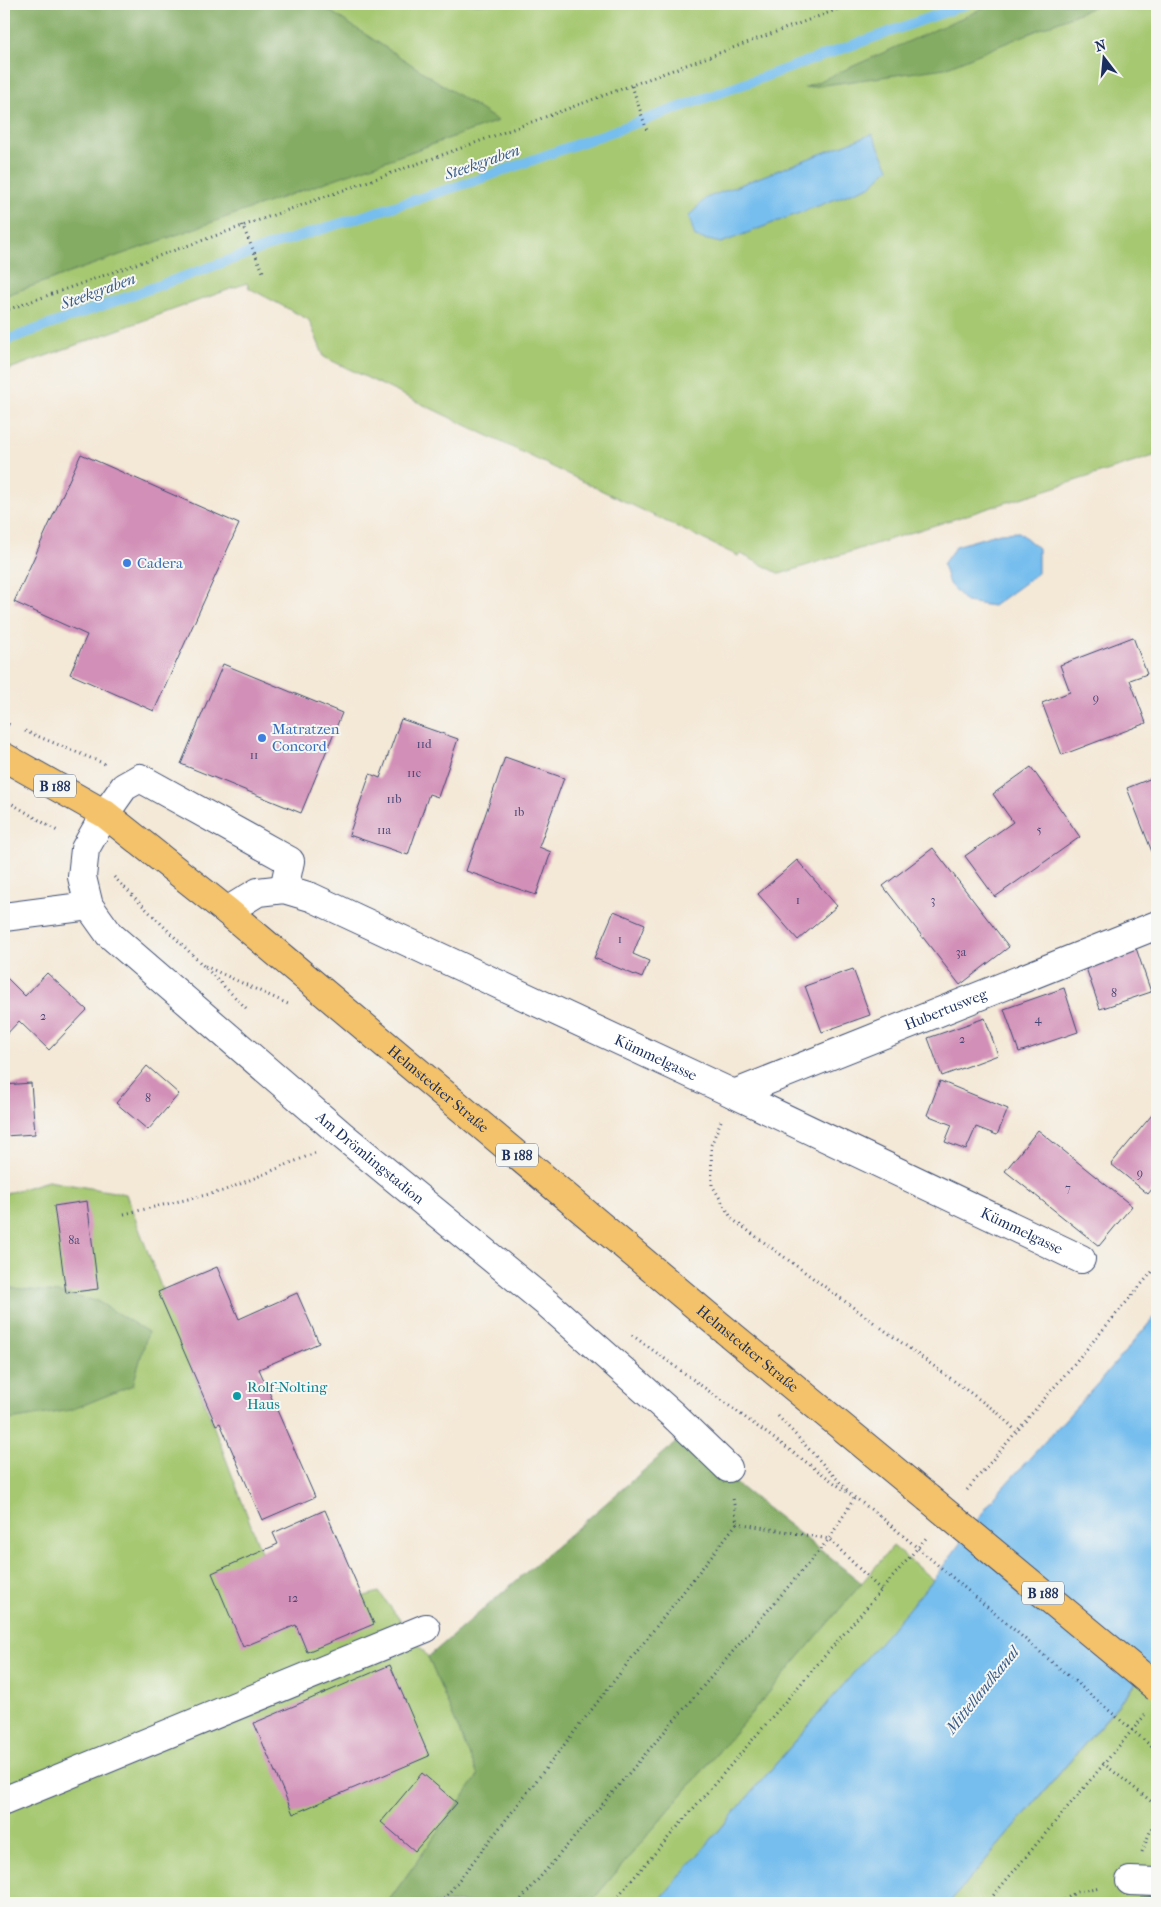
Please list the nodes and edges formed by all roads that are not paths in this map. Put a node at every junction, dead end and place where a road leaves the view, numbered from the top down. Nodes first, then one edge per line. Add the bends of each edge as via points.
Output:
1 (4, 757) edge
2 (105, 814) junction
3 (284, 889) junction
4 (89, 906) junction
5 (227, 912) junction
6 (4, 917) edge
7 (1157, 925) edge
8 (734, 1094) junction
9 (1081, 1259) dead end
10 (728, 1468) road end
11 (426, 1628) dead end
12 (1154, 1698) edge
13 (4, 1801) edge
14 (1130, 1881) road end
15 (1157, 1882) edge

1 - 2 main road, Helmstedter Straße / B 188
2 - 3 street, Am Drömlingstadion via 124,787 140,778 290,861
2 - 4 street, Am Drömlingstadion via 85,849 82,877
2 - 5 main road, Helmstedter Straße / B 188
3 - 5 street, Kümmelgasse via 258,892
3 - 8 street, Kümmelgasse via 312,897
4 - 6 street
4 - 10 street, Am Drömlingstadion via 109,934 343,1136 549,1305
5 - 12 main road, Helmstedter Straße / B 188, bridge via 928,1498
7 - 8 street, Hubertusweg
8 - 9 street, Kümmelgasse
11 - 13 street
14 - 15 street

